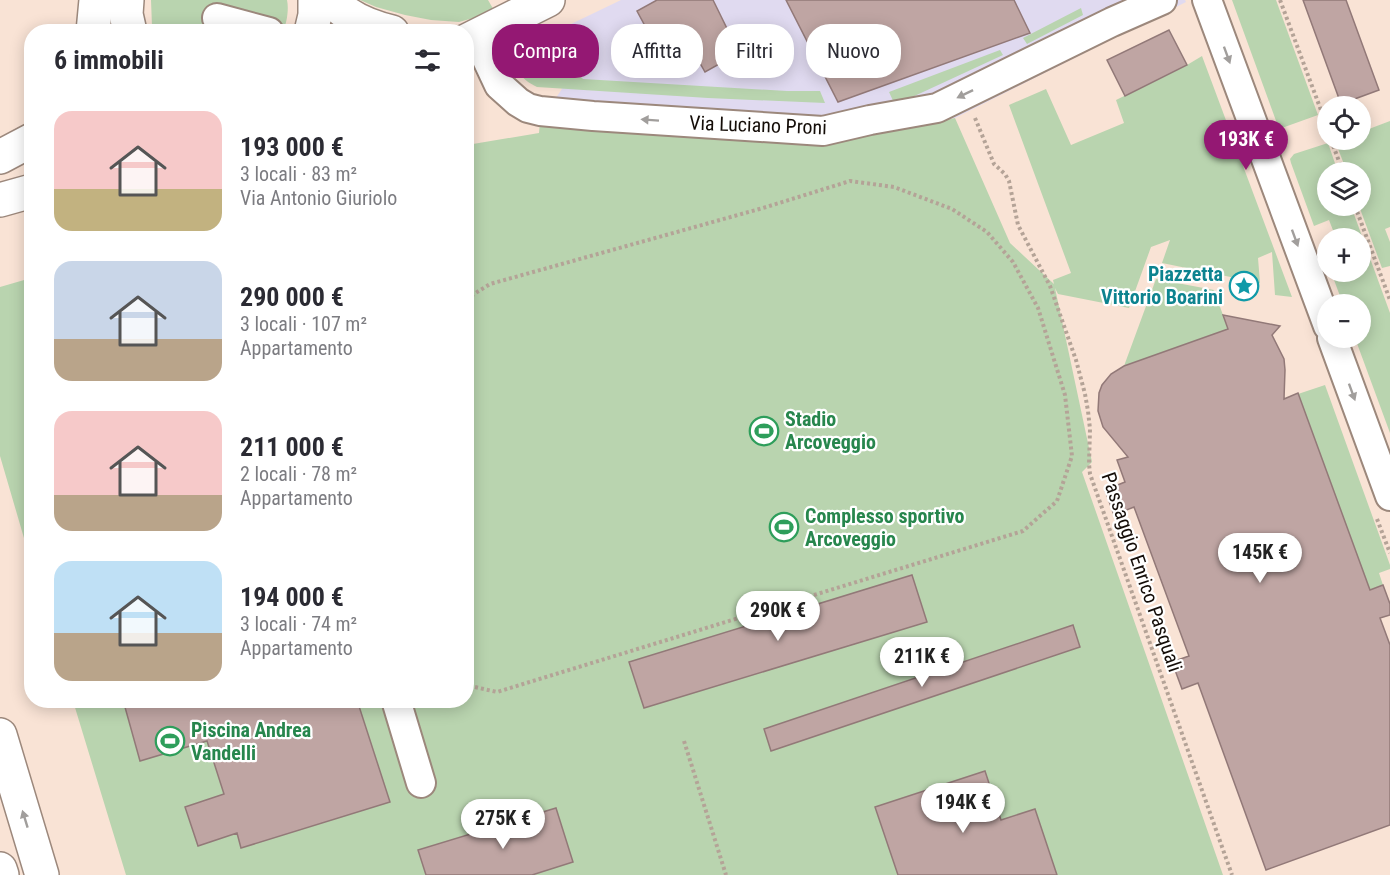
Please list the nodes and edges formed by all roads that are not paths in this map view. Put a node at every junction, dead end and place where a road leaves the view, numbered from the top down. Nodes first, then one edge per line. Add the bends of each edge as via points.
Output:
1 (96, 0) edge
2 (127, 0) edge
3 (315, 0) edge
4 (332, 0) edge
5 (548, 0) edge
6 (1162, 0) edge
7 (1207, 0) edge
8 (217, 18) dead end
9 (94, 24) edge
10 (128, 24) edge
11 (239, 24) edge
12 (313, 24) edge
13 (370, 24) edge
14 (474, 36) edge
15 (474, 44) edge
16 (24, 144) edge
17 (0, 157) edge
18 (24, 159) edge
19 (0, 165) edge
20 (24, 193) edge
21 (0, 200) edge
22 (1317, 296) edge
23 (1336, 348) edge
24 (1390, 496) edge
25 (398, 708) edge
26 (0, 735) edge
27 (421, 783) dead end
28 (0, 869) edge
29 (2, 875) edge
30 (42, 875) edge

1 - 9 main road
2 - 10 main road
3 - 12 main road
4 - 13 main road via 356,19
5 - 14 main road
6 -> 15 street, Via Luciano Proni via 937,108 823,131 540,111 518,102 499,85
7 -> 22 street
8 - 11 street
16 - 17 main road
18 - 19 main road
20 - 21 main road
23 -> 24 street
25 - 27 street
30 -> 26 main road
28 - 29 main road

